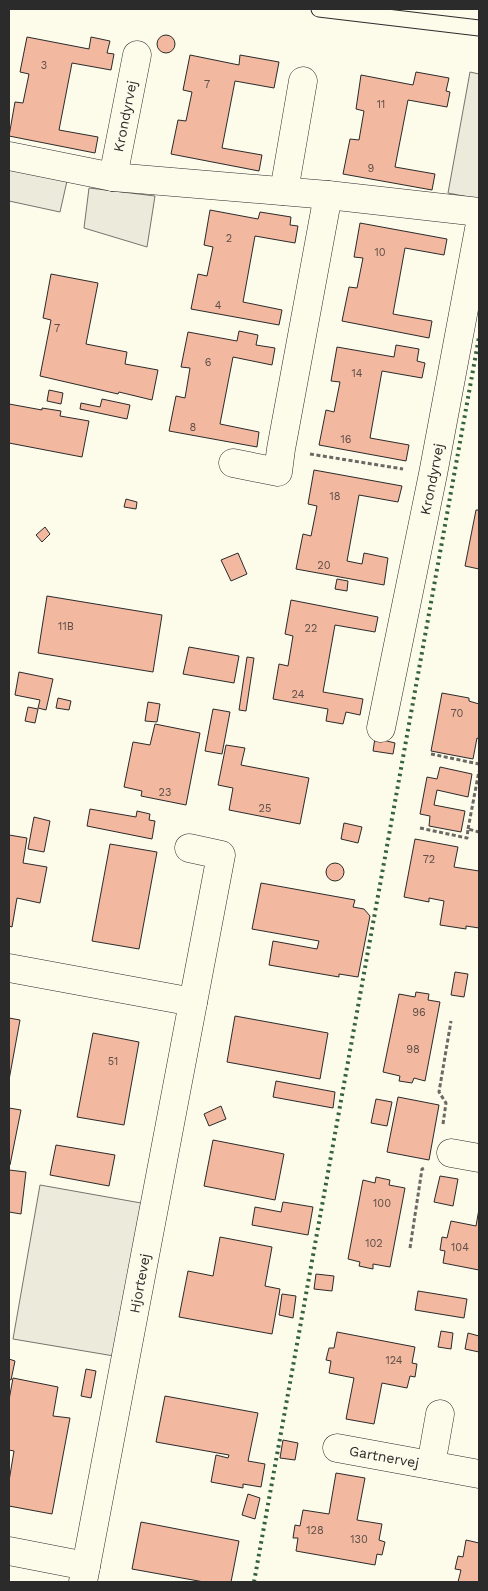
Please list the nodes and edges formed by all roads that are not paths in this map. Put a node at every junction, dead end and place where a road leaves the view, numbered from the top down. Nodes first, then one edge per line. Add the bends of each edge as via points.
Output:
1 (320, 9) edge
2 (479, 28) edge
3 (137, 55) dead end
4 (303, 81) dead end
5 (9, 156) edge
6 (113, 177) junction
7 (284, 191) junction
8 (328, 195) junction
9 (479, 212) edge
10 (479, 229) edge
11 (233, 463) dead end
12 (381, 728) dead end
13 (189, 848) dead end
14 (9, 968) edge
15 (193, 1002) junction
16 (451, 1153) dead end
17 (479, 1158) edge
18 (440, 1414) dead end
19 (337, 1448) dead end
20 (431, 1465) junction
21 (479, 1474) edge
22 (9, 1551) edge
23 (84, 1574) edge

1 - 2 lane
3 - 6 street, Krondyrvej
4 - 7 street
5 - 6 street
6 - 7 street
7 - 8 street
8 - 9 street
8 - 11 street via 278,472
10 - 12 street, Krondyrvej
13 - 15 street, Hjortevej via 222,855
14 - 15 street
15 - 23 street, Hjortevej
16 - 17 street
18 - 20 street, Gartnervej
19 - 20 street, Gartnervej
20 - 21 street, Gartnervej
22 - 23 street, Hjortevej

